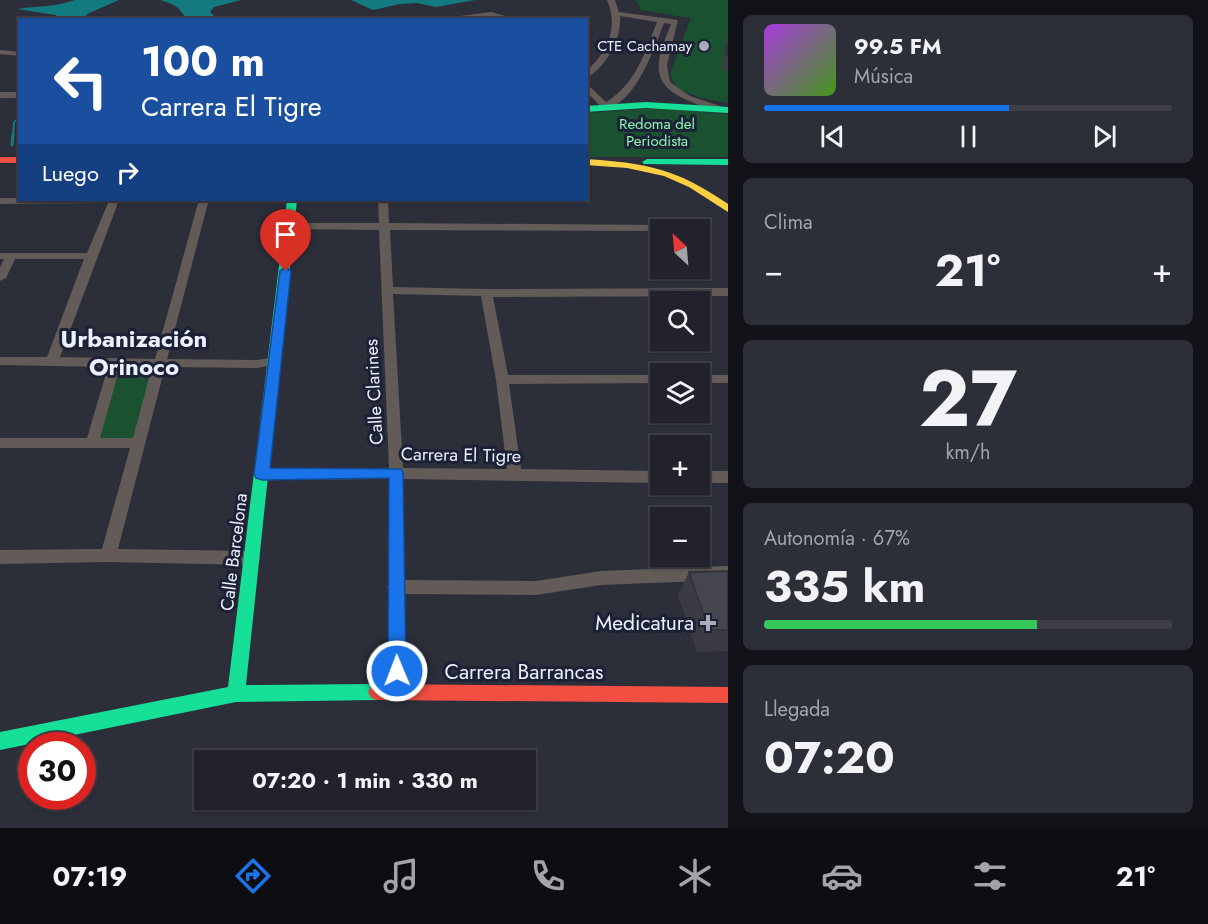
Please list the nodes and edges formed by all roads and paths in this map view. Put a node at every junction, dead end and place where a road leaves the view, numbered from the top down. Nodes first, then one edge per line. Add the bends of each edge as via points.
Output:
1 (612, 0) edge
2 (618, 14) junction
3 (451, 18) edge
4 (508, 18) edge
5 (661, 20) junction
6 (0, 52) edge
7 (18, 54) edge
8 (588, 74) edge
9 (588, 87) edge
10 (0, 95) edge
11 (18, 95) edge
12 (588, 102) edge
13 (605, 106) junction
14 (588, 109) edge
15 (724, 110) edge
16 (0, 152) edge
17 (18, 152) edge
18 (0, 160) edge
19 (18, 160) edge
20 (588, 162) edge
21 (601, 162) junction
22 (728, 164) edge
23 (728, 200) edge
24 (0, 201) edge
25 (18, 201) edge
26 (114, 201) edge
27 (204, 201) edge
28 (292, 201) edge
29 (383, 201) edge
30 (728, 209) edge
31 (291, 226) junction
32 (383, 228) junction
33 (650, 228) edge
34 (5, 256) edge
35 (91, 256) junction
36 (0, 278) edge
37 (386, 290) junction
38 (728, 292) edge
39 (486, 293) junction
40 (0, 361) edge
41 (52, 361) junction
42 (275, 361) junction
43 (115, 363) junction
44 (161, 363) junction
45 (710, 379) edge
46 (728, 379) edge
47 (502, 380) junction
48 (650, 380) edge
49 (0, 443) edge
50 (92, 443) junction
51 (139, 443) junction
52 (396, 473) junction
53 (262, 474) junction
54 (515, 476) junction
55 (650, 477) edge
56 (710, 477) edge
57 (728, 477) edge
58 (108, 555) junction
59 (0, 556) edge
60 (252, 558) junction
61 (728, 573) edge
62 (395, 587) junction
63 (398, 692) junction
64 (236, 694) junction
65 (728, 695) edge
66 (0, 741) edge

1 - 2 street
2 - 5 street
2 - 8 street via 617,32 598,65
3 - 4 street via 490,14
5 - 13 street via 633,86
5 - 15 street via 675,22 665,54 662,77 666,83 687,97
6 - 7 street
9 - 13 street
10 - 11 street
12 - 13 street
13 - 14 street
13 - 15 street via 670,105
16 - 17 street
18 - 19 street
20 - 21 street
21 - 22 street
21 - 30 street via 674,177 692,184
22 - 23 street via 712,169 705,180
24 - 25 street
26 - 35 street
27 - 44 street
28 - 31 street, Calle Barcelona
29 - 32 street, Calle Clarines
31 - 32 street
31 - 42 street, Calle Barcelona
32 - 33 street
32 - 37 street, Calle Clarines
34 - 35 street
34 - 36 street
35 - 41 street
37 - 39 street
37 - 52 street, Calle Clarines
38 - 39 street
39 - 47 street
40 - 41 street
41 - 43 street
42 - 44 street
42 - 53 street, Calle Barcelona
43 - 44 street
43 - 50 street
44 - 51 street
45 - 46 street
47 - 48 street
47 - 54 street
49 - 50 street
50 - 51 street
51 - 58 street
52 - 53 street, Carrera El Tigre
52 - 54 street, Carrera El Tigre
52 - 62 street, Calle Clarines
53 - 60 street, Calle Barcelona
54 - 55 street, Carrera El Tigre
56 - 57 street
58 - 59 street
58 - 60 street
60 - 64 street, Calle Barcelona
61 - 62 street via 601,578 536,588
62 - 63 street, Calle Clarines
63 - 64 street, Carrera Barrancas
63 - 65 street, Carrera Barrancas
64 - 66 street, Carrera Barrancas

